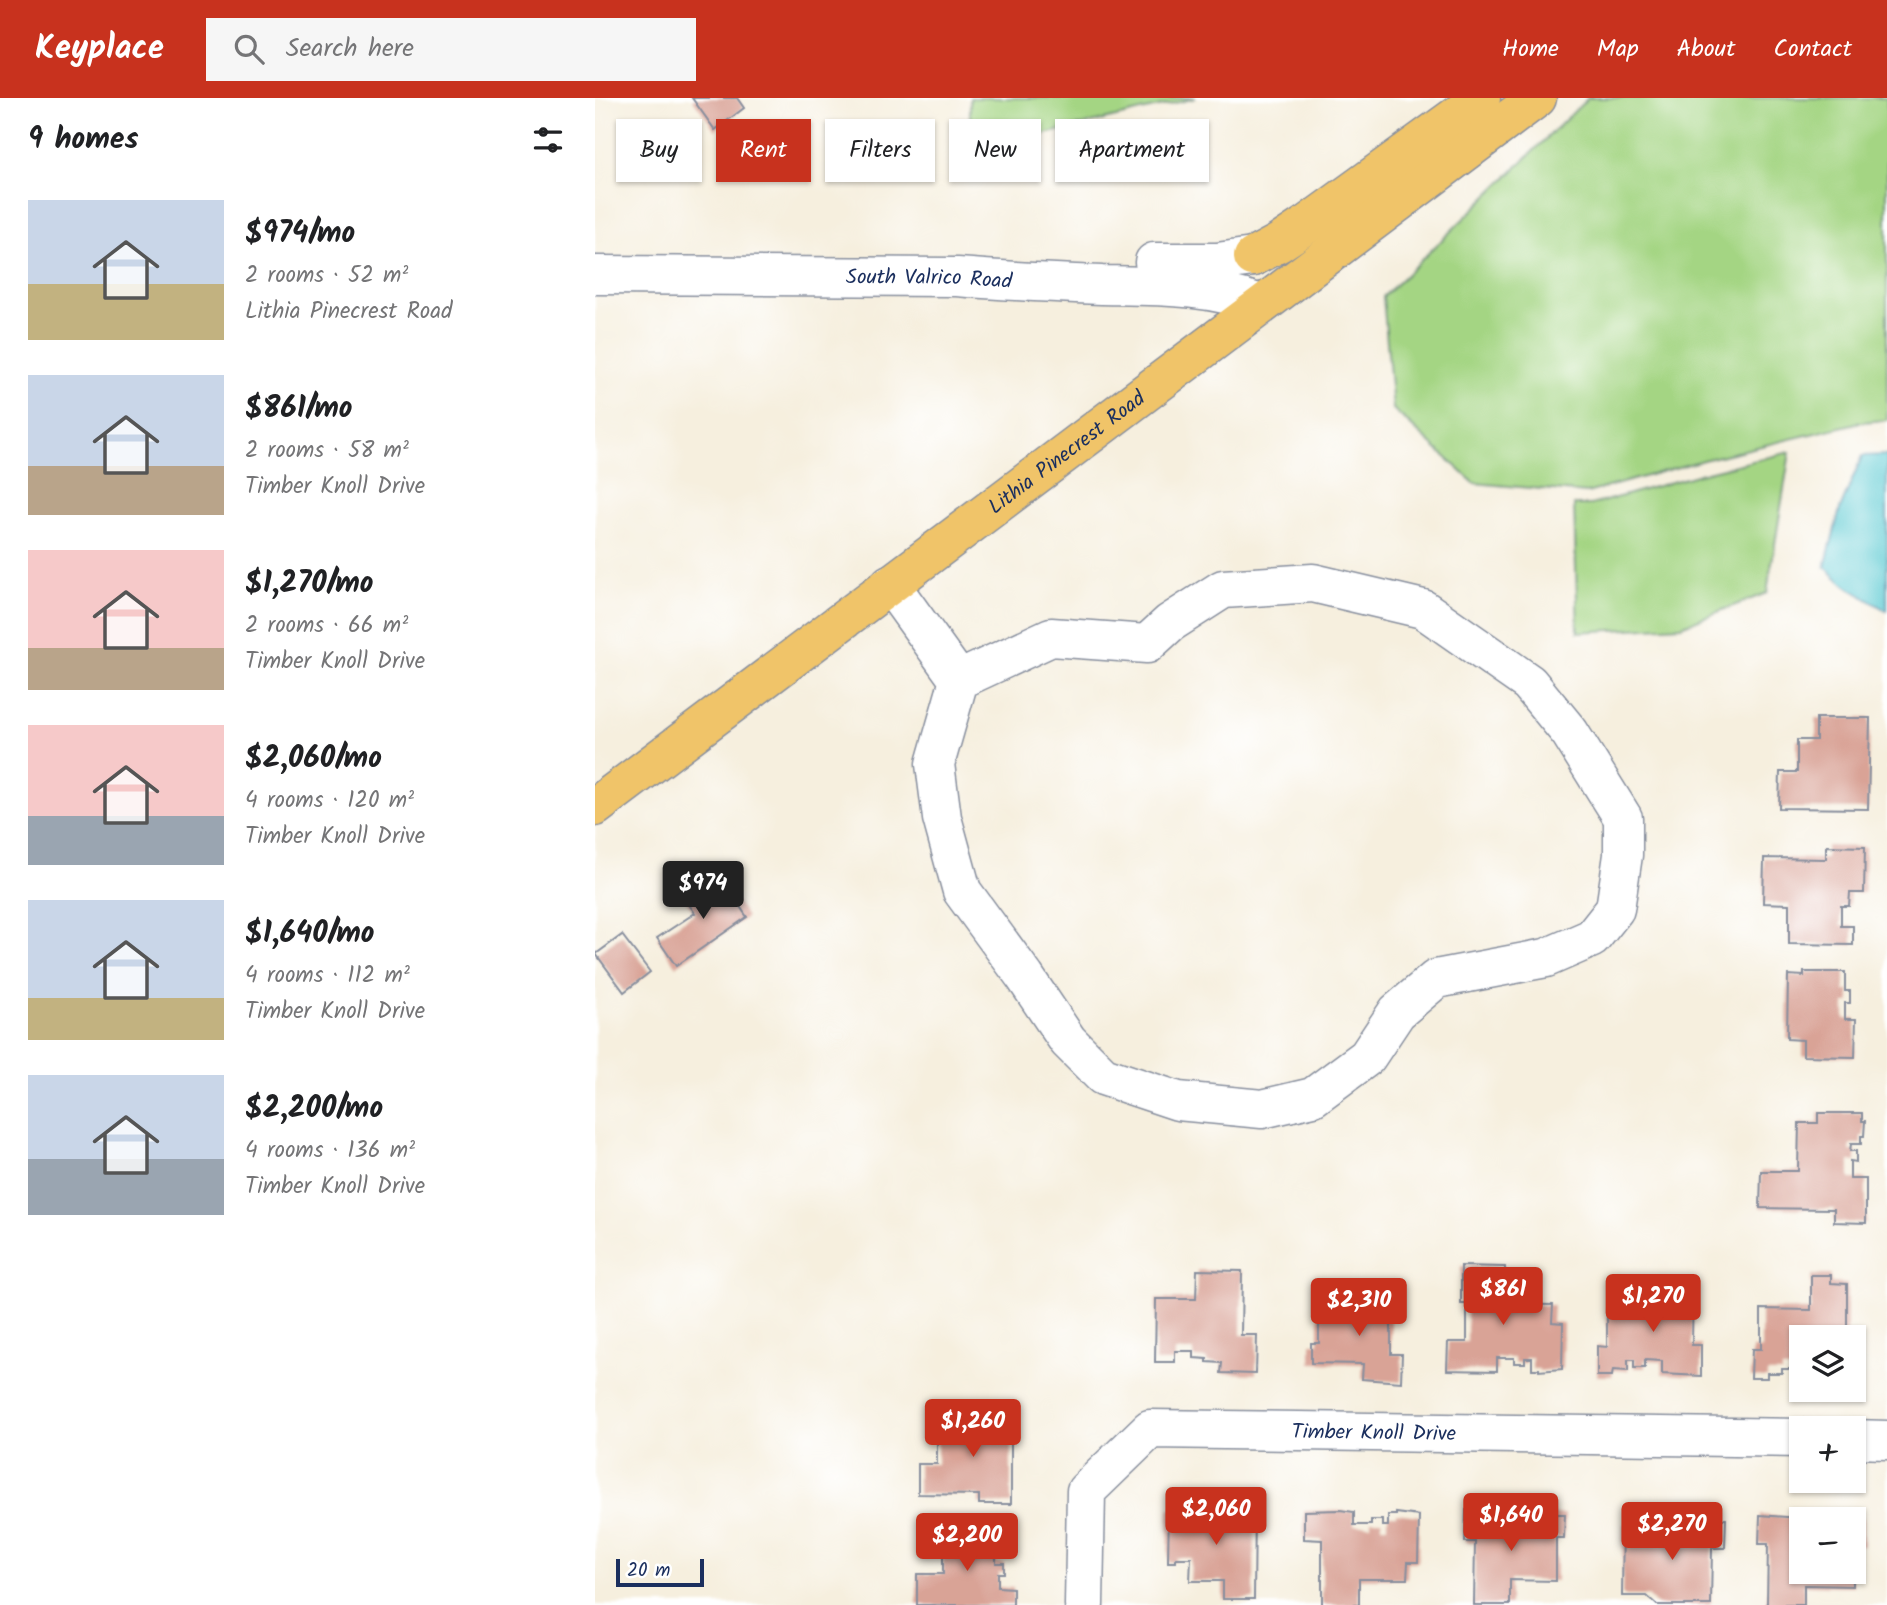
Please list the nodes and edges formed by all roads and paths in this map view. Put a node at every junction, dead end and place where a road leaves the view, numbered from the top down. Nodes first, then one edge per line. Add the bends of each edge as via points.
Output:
1 (1481, 98) edge
2 (1537, 98) edge
3 (1253, 257) joint
4 (595, 275) edge
5 (957, 277) junction
6 (1261, 304) junction
7 (890, 584) junction
8 (959, 680) junction
9 (595, 807) edge
10 (1789, 1438) edge
11 (1866, 1439) edge
12 (1887, 1440) edge
13 (1084, 1605) edge

1 - 3 main road via 1306,225
2 - 6 main road, Lithia Pinecrest Road
3 - 5 street via 1011,268
4 - 5 street, South Valrico Road
5 - 6 street, South Valrico Road via 1194,287
6 - 7 main road, Lithia Pinecrest Road
7 - 8 street
7 - 9 main road, Lithia Pinecrest Road
8 - 8 street via 935,765 942,818 962,891 1068,1041 1103,1076 1178,1101 1262,1109 1313,1097 1367,1058 1397,1012 1436,979 1546,958 1592,938 1615,909 1623,818 1570,733 1529,683 1423,609 1313,583 1223,589 1146,644 1051,636
10 - 13 street, Timber Knoll Drive via 1150,1429 1086,1491
11 - 12 street

